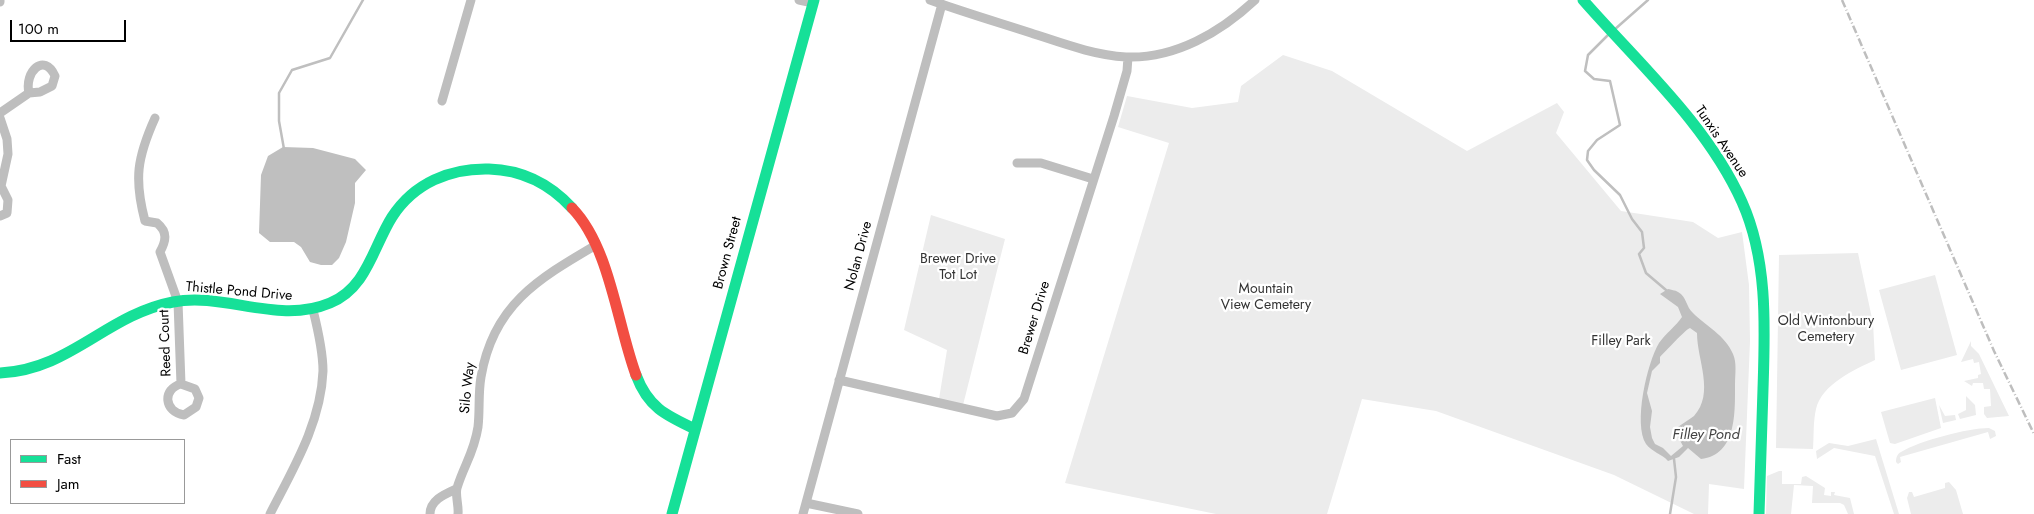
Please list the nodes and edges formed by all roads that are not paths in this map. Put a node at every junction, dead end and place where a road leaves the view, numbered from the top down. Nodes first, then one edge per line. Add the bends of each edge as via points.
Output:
1 (471, 0) edge
2 (799, 0) edge
3 (930, 0) edge
4 (1255, 0) edge
5 (1583, 0) edge
6 (814, 2) edge
7 (942, 4) junction
8 (1128, 57) junction
9 (29, 93) dead end
10 (442, 101) dead end
11 (0, 113) edge
12 (0, 118) edge
13 (155, 118) dead end
14 (1017, 163) dead end
15 (1093, 179) junction
16 (1, 186) edge
17 (0, 216) edge
18 (596, 245) junction
19 (178, 302) junction
20 (313, 310) junction
21 (0, 373) edge
22 (839, 380) junction
23 (181, 384) dead end
24 (695, 429) junction
25 (456, 489) junction
26 (806, 503) junction
27 (270, 514) edge
28 (430, 514) edge
29 (458, 514) edge
30 (672, 514) edge
31 (803, 514) edge
32 (858, 514) edge
33 (1759, 514) edge

1 - 10 street
2 - 6 street
3 - 7 street
4 - 8 street via 1218,29 1181,48
5 - 33 street, Tunxis Avenue via 1672,98 1730,179 1744,208 1755,241 1765,308
6 - 24 street, Brown Street
7 - 8 street via 1083,50
7 - 22 street, Nolan Drive
8 - 15 street, Brewer Drive via 1127,71
9 - 11 street
12 - 16 street via 8,154
13 - 19 street, Reed Court via 138,165 138,194 145,221 157,223 165,233 160,252
14 - 15 street via 1041,163
15 - 22 street, Brewer Drive via 1024,399 1012,413 997,416
16 - 17 street via 8,206 7,212
18 - 20 street, Thistle Pond Drive via 570,206 550,187 536,180 508,169 488,167 447,174 410,196 394,214 355,287 334,302
18 - 24 street, Thistle Pond Drive via 626,348 643,390 660,411
18 - 25 street, Silo Way via 531,286 496,330 482,371 478,427 472,455
19 - 20 street, Thistle Pond Drive via 205,301 290,312
19 - 21 street, Thistle Pond Drive via 123,319 51,364 24,372
19 - 23 street, Reed Court
20 - 27 street via 322,360 320,390 311,430
22 - 26 street, Nolan Drive
24 - 30 street, Brown Street
25 - 28 street via 436,500
25 - 29 street, Silo Way
26 - 31 street, Nolan Drive
26 - 32 street

